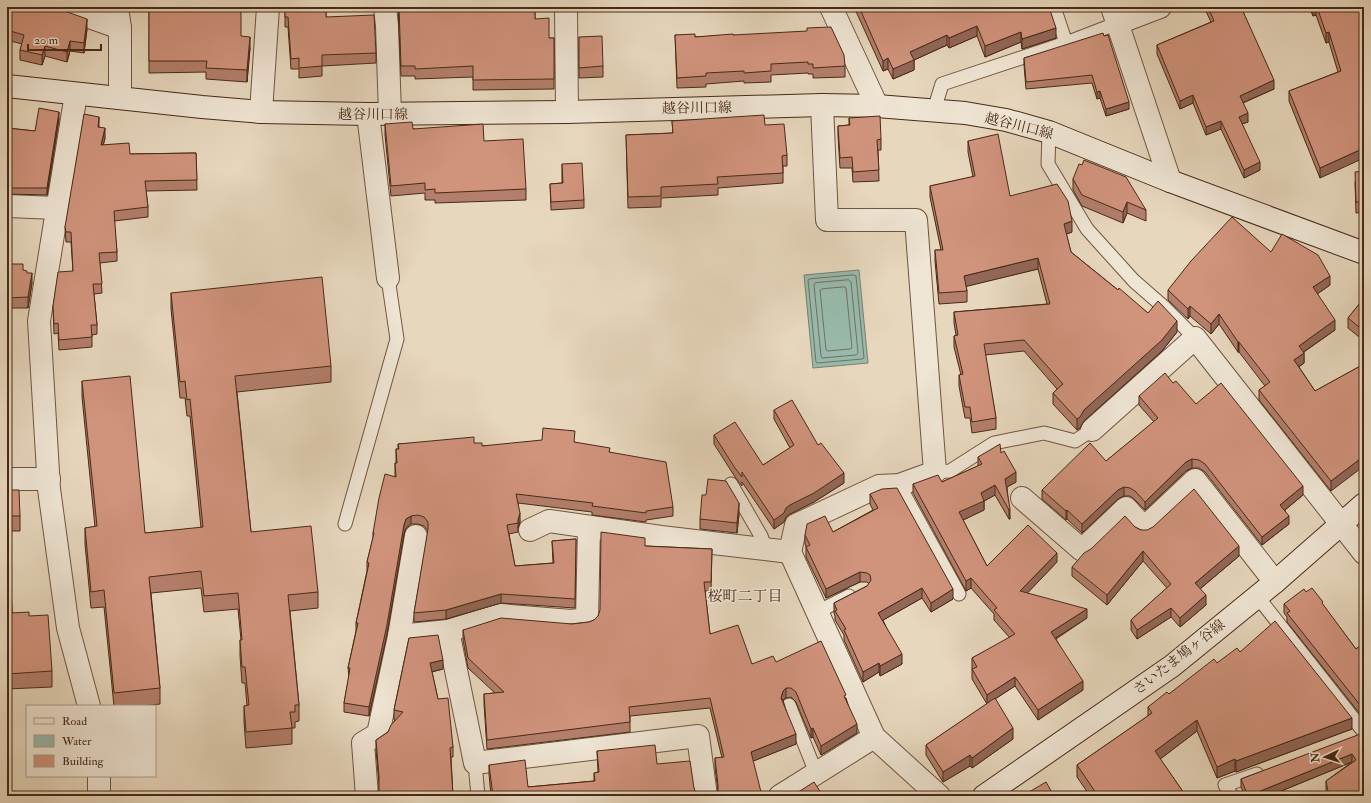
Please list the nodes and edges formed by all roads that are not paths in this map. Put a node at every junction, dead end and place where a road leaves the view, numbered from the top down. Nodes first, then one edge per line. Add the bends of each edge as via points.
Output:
1 (61, 7) edge
2 (268, 7) edge
3 (385, 7) edge
4 (566, 7) edge
5 (831, 7) edge
6 (1054, 7) edge
7 (1160, 7) edge
8 (1115, 15) edge
9 (118, 17) edge
10 (1066, 43) junction
11 (7, 86) edge
12 (76, 94) junction
13 (120, 98) junction
14 (822, 105) junction
15 (877, 106) junction
16 (934, 110) junction
17 (261, 112) junction
18 (568, 112) junction
19 (368, 114) junction
20 (390, 114) junction
21 (1049, 132) junction
22 (1170, 181) junction
23 (7, 206) edge
24 (57, 208) junction
25 (1364, 253) edge
26 (388, 278) joint
27 (1195, 338) junction
28 (1092, 430) joint
29 (935, 472) junction
30 (7, 479) edge
31 (49, 479) junction
32 (731, 484) dead end
33 (899, 484) junction
34 (1022, 498) dead end
35 (1364, 504) edge
36 (1342, 523) junction
37 (345, 524) dead end
38 (589, 527) junction
39 (530, 530) dead end
40 (416, 536) dead end
41 (766, 549) junction
42 (790, 552) junction
43 (1364, 553) edge
44 (1275, 582) junction
45 (857, 592) edge
46 (959, 594) dead end
47 (1257, 596) junction
48 (817, 612) junction
49 (448, 631) junction
50 (399, 636) junction
51 (89, 705) edge
52 (789, 705) dead end
53 (1364, 733) edge
54 (874, 737) junction
55 (1349, 739) edge
56 (475, 763) junction
57 (1269, 769) edge
58 (816, 773) junction
59 (99, 777) edge
60 (99, 796) edge
61 (366, 796) edge
62 (478, 796) edge
63 (703, 796) edge
64 (780, 796) edge
65 (938, 796) edge
66 (984, 796) edge
67 (1232, 796) edge

1 - 9 street
2 - 17 street
3 - 20 street via 388,26
4 - 18 street
5 - 15 street
6 - 10 lane
7 - 8 street
8 - 10 lane
8 - 22 street
9 - 13 street
10 - 16 lane via 942,84
11 - 12 street, 越谷川口線
12 - 13 street, 越谷川口線
12 - 24 street
13 - 17 street, 越谷川口線
14 - 15 street, 越谷川口線
14 - 18 street, 越谷川口線
14 - 29 street via 827,220 916,220
15 - 16 street, 越谷川口線
16 - 21 street, 越谷川口線 via 1006,120
17 - 19 street, 越谷川口線
18 - 20 street, 越谷川口線
19 - 20 street, 越谷川口線
19 - 26 street
21 - 22 street, 越谷川口線
21 - 27 lane via 1048,164 1087,229 1134,281
22 - 25 street, 越谷川口線
23 - 24 street
24 - 31 street via 39,321
26 - 37 lane via 397,339
27 - 28 street
27 - 36 street
28 - 29 lane via 1075,441 1044,433 994,443 950,471
29 - 33 street
30 - 31 street
31 - 51 street via 68,628
32 - 41 lane via 762,536
33 - 42 street via 879,486 796,525
33 - 46 lane
34 - 44 street via 1082,550 1126,508 1144,528 1195,480
35 - 36 street, さいたま鳩ヶ谷線
36 - 43 street
36 - 44 street, さいたま鳩ヶ谷線
38 - 39 street via 549,521
38 - 41 street
38 - 49 street via 587,618 571,621 500,615
40 - 50 street
41 - 42 street
42 - 48 street
44 - 47 street, さいたま鳩ヶ谷線
45 - 48 lane
47 - 53 lane
47 - 66 street, さいたま鳩ヶ谷線 via 1172,666
48 - 54 street
49 - 50 street
49 - 56 street
50 - 61 street via 378,734 363,743
52 - 58 lane
53 - 55 lane
54 - 58 street
54 - 65 street
56 - 62 lane
56 - 63 street via 698,736
57 - 67 lane via 1225,785
58 - 64 street
59 - 60 street

